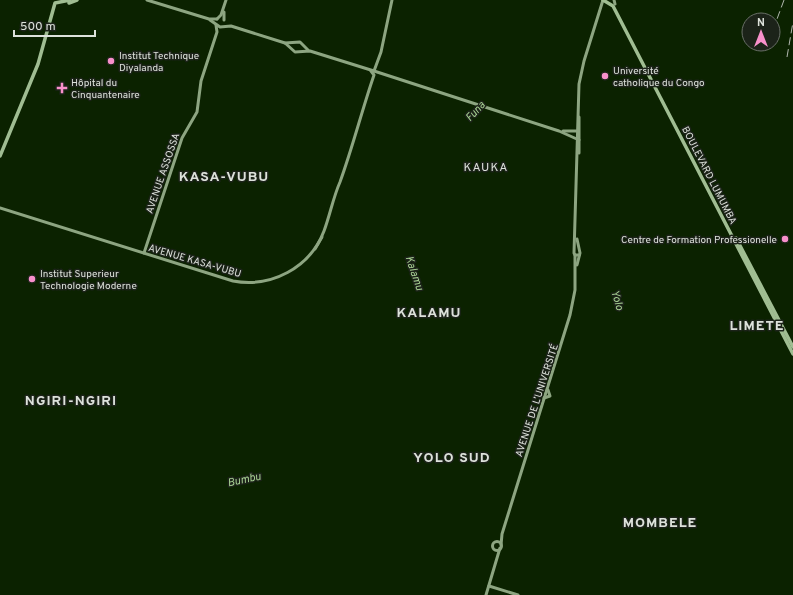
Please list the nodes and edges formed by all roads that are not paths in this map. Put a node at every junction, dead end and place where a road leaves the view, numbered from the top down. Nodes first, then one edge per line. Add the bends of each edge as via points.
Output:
1 (70, 0) edge
2 (77, 0) edge
3 (148, 0) edge
4 (227, 0) edge
5 (392, 0) edge
6 (603, 0) edge
7 (612, 2) edge
8 (56, 3) edge
9 (63, 3) junction
10 (224, 10) junction
11 (218, 19) junction
12 (210, 20) junction
13 (224, 20) junction
14 (216, 25) junction
15 (231, 26) junction
16 (223, 27) junction
17 (217, 32) junction
18 (285, 43) junction
19 (294, 43) junction
20 (303, 45) junction
21 (292, 49) junction
22 (302, 51) junction
23 (310, 51) junction
24 (375, 72) junction
25 (655, 85) junction
26 (578, 111) junction
27 (577, 123) junction
28 (559, 131) junction
29 (567, 131) junction
30 (578, 132) junction
31 (577, 140) junction
32 (0, 156) edge
33 (0, 160) edge
34 (578, 165) junction
35 (0, 208) edge
36 (324, 231) junction
37 (575, 233) junction
38 (322, 239) junction
39 (320, 247) dead end
40 (575, 250) junction
41 (579, 250) junction
42 (315, 251) junction
43 (144, 253) junction
44 (577, 255) junction
45 (793, 347) edge
46 (793, 354) edge
47 (502, 534) junction
48 (496, 542) junction
49 (500, 549) junction
50 (489, 586) junction
51 (486, 595) edge
52 (518, 595) edge

1 - 9 highway
2 - 9 highway
3 - 12 main road
4 - 10 main road
5 - 24 main road, AVENUE KASA-VUBU
6 - 7 highway
6 - 26 main road via 582,69
7 - 25 highway, BOULEVARD LUMUMBA
8 - 9 highway
8 - 9 highway
8 - 32 highway via 38,64
8 - 33 highway via 35,79
10 - 11 main road
10 - 13 main road
11 - 12 main road
11 - 13 main road
11 - 14 main road
12 - 14 main road
13 - 15 main road
13 - 16 main road
14 - 16 main road
14 - 17 main road
15 - 16 main road
15 - 18 main road
16 - 17 main road
17 - 43 main road, AVENUE ASSOSSA via 201,81 198,110 182,138
18 - 19 main road
18 - 21 main road
19 - 20 main road via 300,42
19 - 21 main road
20 - 22 main road
20 - 23 main road
21 - 22 main road via 297,53
22 - 23 main road
23 - 24 main road
24 - 28 main road
24 - 36 main road, AVENUE KASA-VUBU
25 - 45 highway, BOULEVARD LUMUMBA
25 - 46 highway, BOULEVARD LUMUMBA
26 - 27 main road
26 - 30 main road
27 - 29 main road
27 - 30 main road
28 - 29 main road
28 - 31 main road
29 - 30 main road
30 - 31 main road
31 - 34 main road
31 - 34 main road
34 - 37 main road
35 - 43 main road, AVENUE KASA-VUBU
36 - 38 main road
36 - 42 main road, AVENUE KASA-VUBU
37 - 40 main road
37 - 41 main road
38 - 39 main road
38 - 42 main road
40 - 41 main road
40 - 44 main road
41 - 44 main road
42 - 43 main road, AVENUE KASA-VUBU via 286,274 251,283 229,280
44 - 47 main road, AVENUE DE L’UNIVERSITÉ via 575,290 570,315
47 - 48 main road
47 - 49 main road
48 - 49 main road
48 - 49 main road via 492,546 494,550
49 - 50 main road
50 - 51 main road
50 - 52 main road

